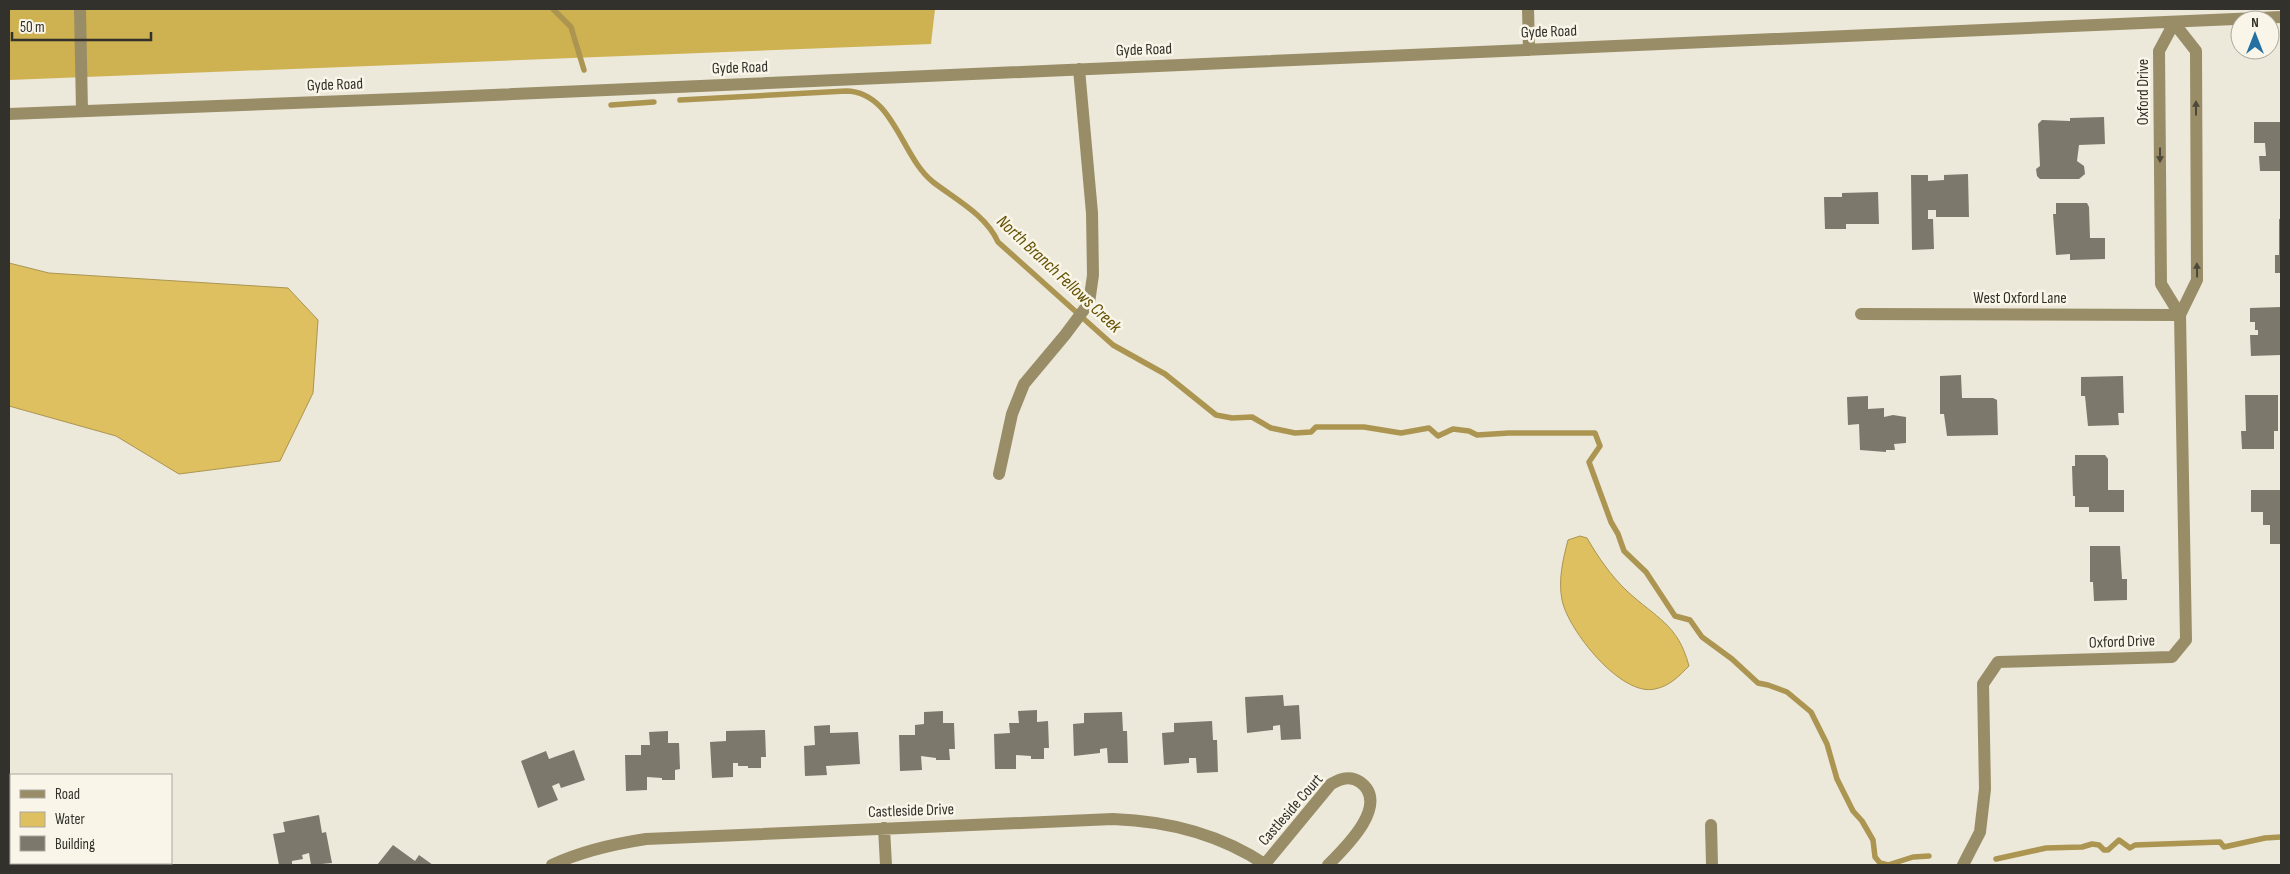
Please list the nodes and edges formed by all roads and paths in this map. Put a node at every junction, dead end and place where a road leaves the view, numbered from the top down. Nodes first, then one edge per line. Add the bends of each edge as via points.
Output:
1 (80, 9) edge
2 (1528, 9) edge
3 (2281, 17) edge
4 (2174, 22) junction
5 (1529, 50) junction
6 (1079, 69) junction
7 (82, 111) junction
8 (9, 114) edge
9 (1861, 314) dead end
10 (2180, 315) junction
11 (999, 474) dead end
12 (1711, 825) dead end
13 (884, 828) junction
14 (552, 865) edge
15 (886, 865) edge
16 (1266, 865) edge
17 (1328, 865) edge
18 (1712, 865) edge
19 (1963, 865) edge

1 - 7 street
2 - 5 street
3 - 4 street, Gyde Road
4 - 5 street, Gyde Road
4 -> 10 street, Oxford Drive via 2159,51 2161,284
10 -> 4 street, Oxford Drive via 2197,280 2196,51
5 - 6 street, Gyde Road
6 - 7 street, Gyde Road
6 - 11 street via 1092,214 1093,275 1089,303 1024,384 1012,414
7 - 8 street, Gyde Road
9 - 10 street, West Oxford Lane
10 - 19 street, Oxford Drive via 2186,640 2172,657 1998,662 1983,684 1985,789 1980,832
12 - 18 street
13 - 14 street, Castleside Drive via 646,839 609,844
13 - 15 street
13 - 16 street, Castleside Drive via 1143,820 1209,835
16 - 17 street, Castleside Court via 1331,784 1342,779 1354,779 1369,793 1369,816

